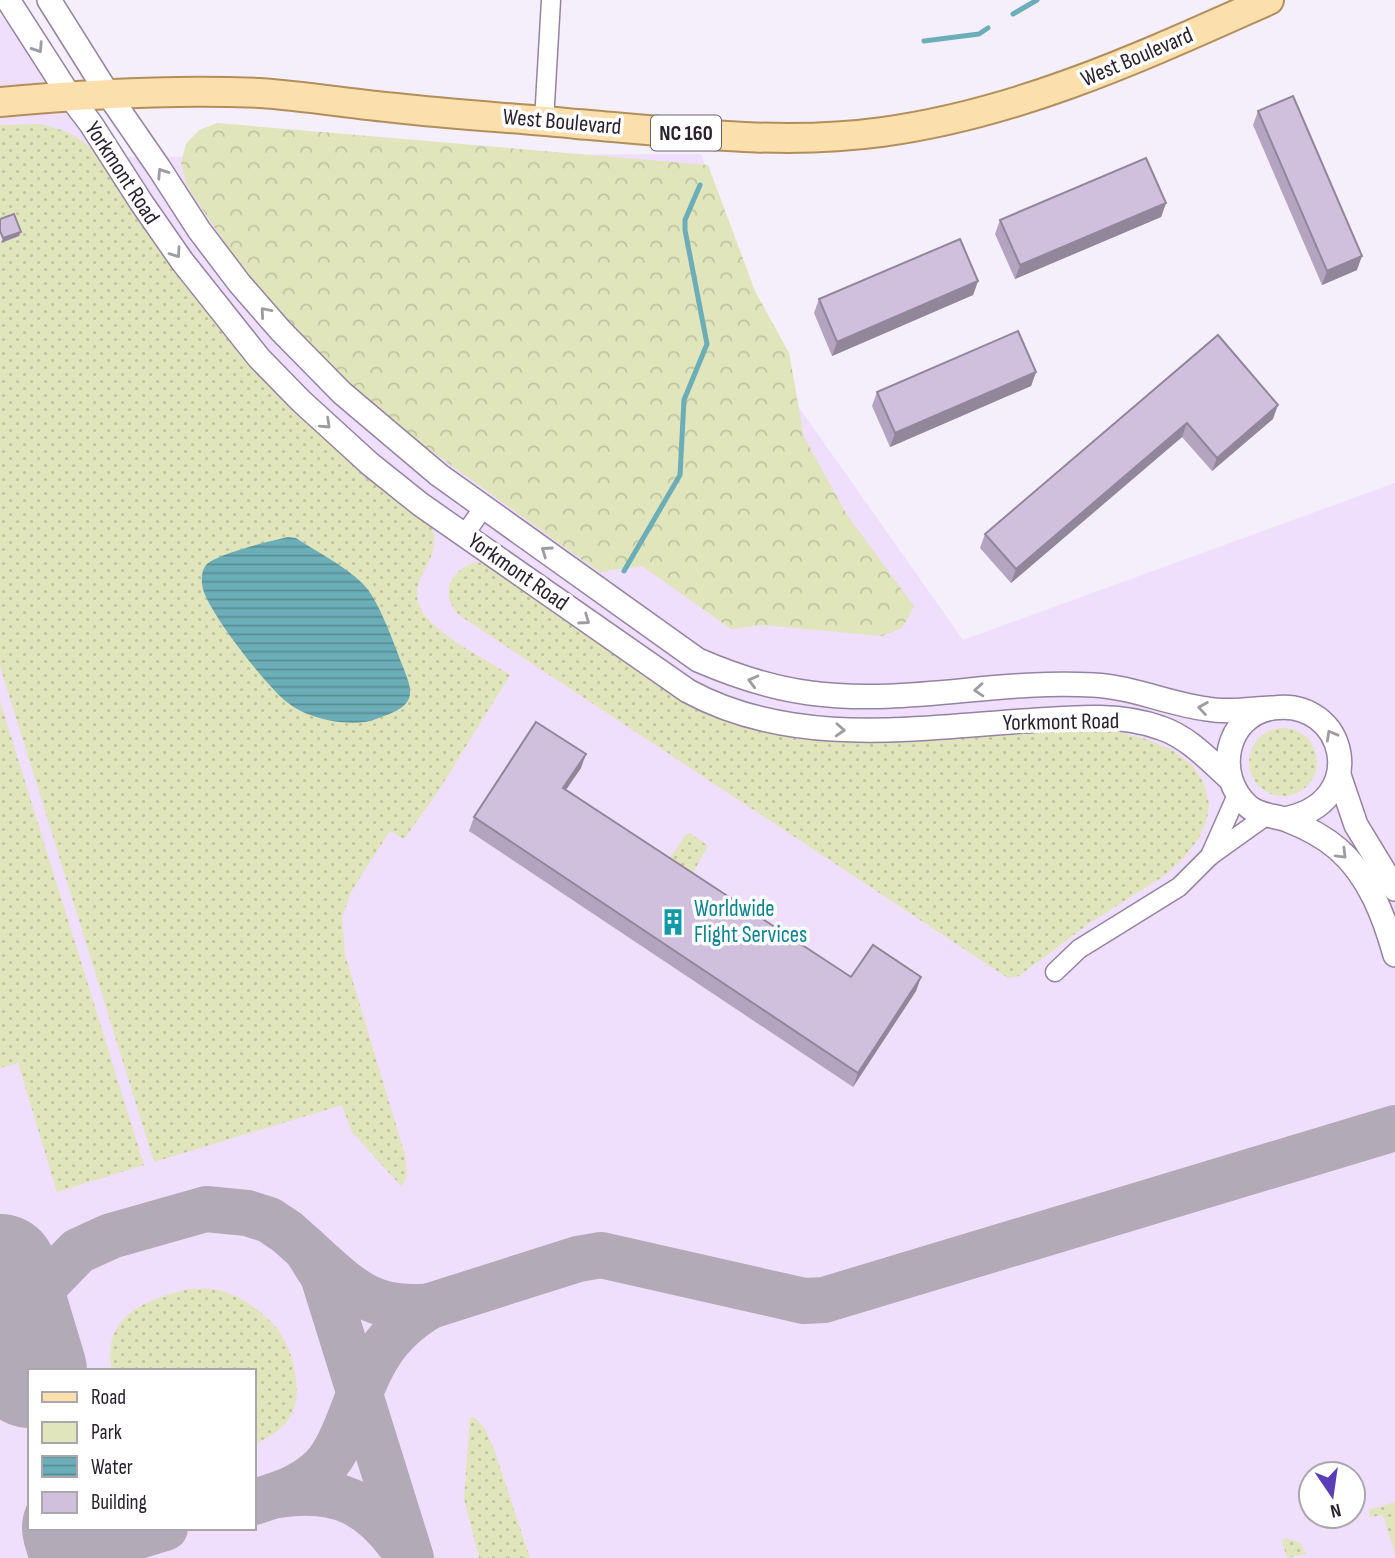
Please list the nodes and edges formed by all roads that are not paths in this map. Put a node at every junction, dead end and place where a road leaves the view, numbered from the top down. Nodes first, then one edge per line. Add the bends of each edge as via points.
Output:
1 (8, 0) edge
2 (49, 0) edge
3 (551, 0) edge
4 (1269, 0) edge
5 (108, 94) junction
6 (69, 95) junction
7 (0, 102) edge
8 (544, 121) junction
9 (484, 507) junction
10 (464, 535) junction
11 (1271, 708) junction
12 (1339, 775) junction
13 (1233, 787) junction
14 (1275, 818) junction
15 (1210, 856) junction
16 (1395, 889) edge
17 (1395, 955) edge
18 (1055, 972) dead end

1 -> 6 street, Yorkmont Road
2 - 5 street, Yorkmont Road
3 - 8 street
4 - 8 main road, West Boulevard / NC 160 via 1080,82 1010,105 882,132 828,137 725,136
5 - 6 main road, West Boulevard / NC 160
5 - 8 main road, West Boulevard / NC 160 via 264,93
9 -> 5 street, Yorkmont Road via 389,435 281,331 198,230
6 - 7 main road, West Boulevard / NC 160
6 -> 10 street, Yorkmont Road via 182,261 259,358 370,464
9 - 10 street
11 -> 9 street, Yorkmont Road via 1209,710 1089,684 852,696 745,680 698,660
10 -> 13 street, Yorkmont Road via 688,691 733,712 784,724 848,731 1065,718 1124,719 1174,734 1199,751
12 -> 11 street, Yorkmont Road via 1340,756 1324,723 1308,712
11 - 13 street via 1247,720 1231,742 1227,760
12 - 14 street via 1319,806 1302,816
12 - 16 street, Yorkmont Road via 1356,825
13 - 14 street, Yorkmont Road via 1250,808
13 - 15 street
14 - 15 street
14 -> 17 street, Yorkmont Road via 1325,839 1348,859 1376,901
15 - 18 street via 1179,887 1079,949

